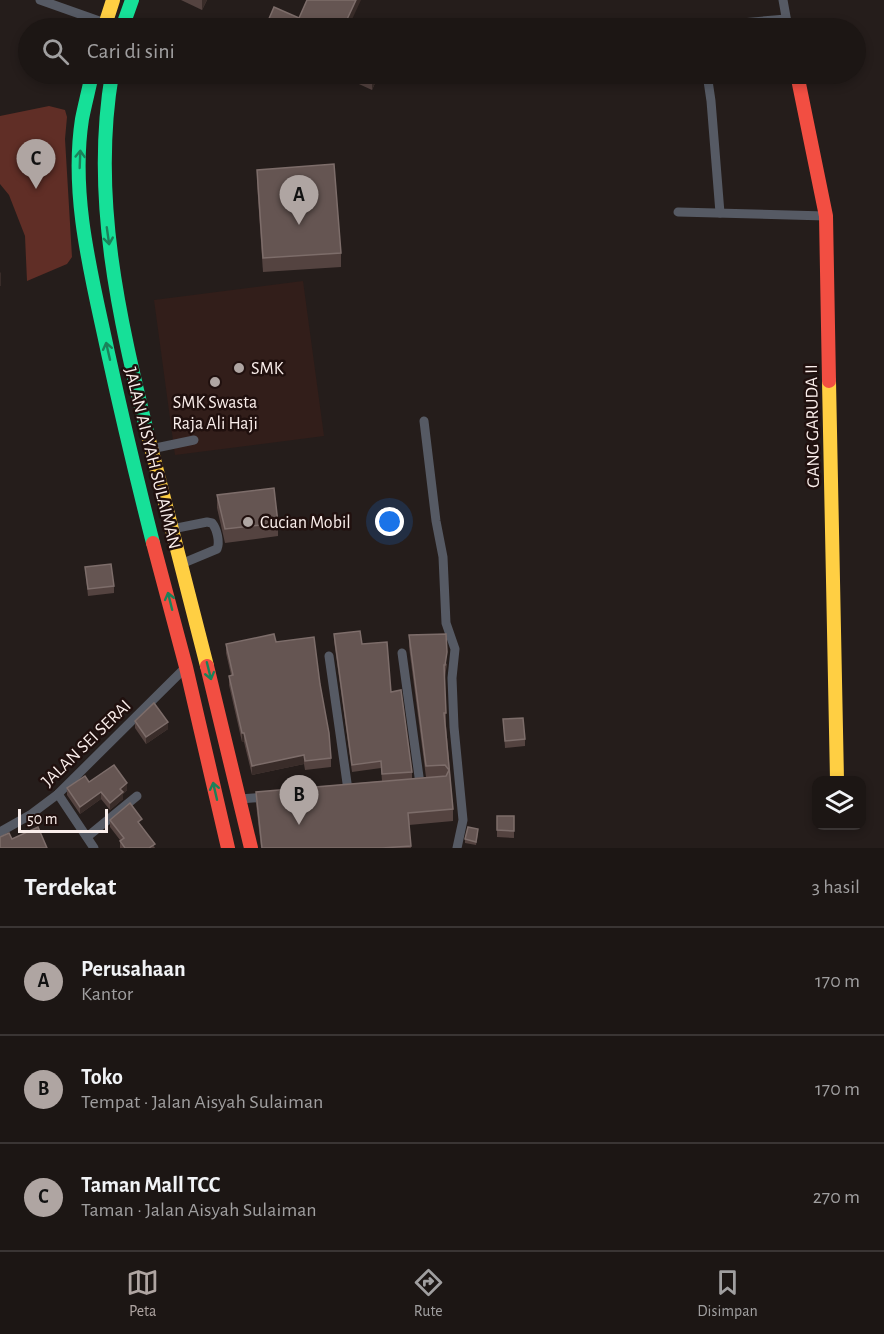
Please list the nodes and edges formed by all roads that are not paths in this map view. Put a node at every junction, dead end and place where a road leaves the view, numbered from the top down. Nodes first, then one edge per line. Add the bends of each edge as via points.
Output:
1 (40, 0) edge
2 (113, 0) edge
3 (132, 0) edge
4 (783, 0) edge
5 (85, 18) edge
6 (107, 18) edge
7 (126, 18) edge
8 (786, 18) edge
9 (90, 84) edge
10 (110, 84) edge
11 (708, 84) edge
12 (799, 84) edge
13 (678, 212) dead end
14 (720, 213) junction
15 (826, 216) junction
16 (135, 387) junction
17 (117, 392) junction
18 (424, 422) dead end
19 (194, 441) dead end
20 (151, 449) junction
21 (172, 529) junction
22 (181, 564) junction
23 (402, 652) dead end
24 (329, 656) dead end
25 (186, 667) junction
26 (837, 776) edge
27 (420, 784) junction
28 (431, 784) edge
29 (410, 785) edge
30 (348, 790) junction
31 (358, 790) edge
32 (337, 791) edge
33 (58, 794) junction
34 (137, 796) dead end
35 (283, 796) edge
36 (240, 799) junction
37 (0, 832) edge
38 (87, 837) junction
39 (94, 848) edge
40 (228, 848) edge
41 (251, 848) edge
42 (457, 848) edge

1 - 5 street
2 - 6 main road
3 - 7 main road
4 - 8 street
17 -> 9 main road, JALAN AISYAH SULAIMAN via 80,203 82,120
10 -> 16 main road, JALAN AISYAH SULAIMAN via 102,143 104,199 112,267
11 - 14 street
12 - 15 main road, GANG GARUDA II
13 - 14 street
14 - 15 street
15 - 26 main road, GANG GARUDA II
16 - 17 main road
16 - 20 main road, JALAN AISYAH SULAIMAN
25 -> 17 main road, JALAN AISYAH SULAIMAN
18 - 42 street via 443,557 446,623 455,649 453,727 463,820
19 - 20 street
20 - 21 main road, JALAN AISYAH SULAIMAN
21 - 22 main road, JALAN AISYAH SULAIMAN
21 - 22 street via 207,522 214,526 217,549
22 -> 36 main road, JALAN AISYAH SULAIMAN
23 - 27 street
24 - 30 street
25 - 33 street, JALAN SEI SERAI
40 -> 25 main road, JALAN AISYAH SULAIMAN
27 - 28 street
27 - 29 street
30 - 31 street
30 - 32 street
33 - 37 street, JALAN SEI SERAI
33 - 38 street
34 - 38 street
35 - 36 street
36 - 41 main road, JALAN AISYAH SULAIMAN
38 - 39 street

